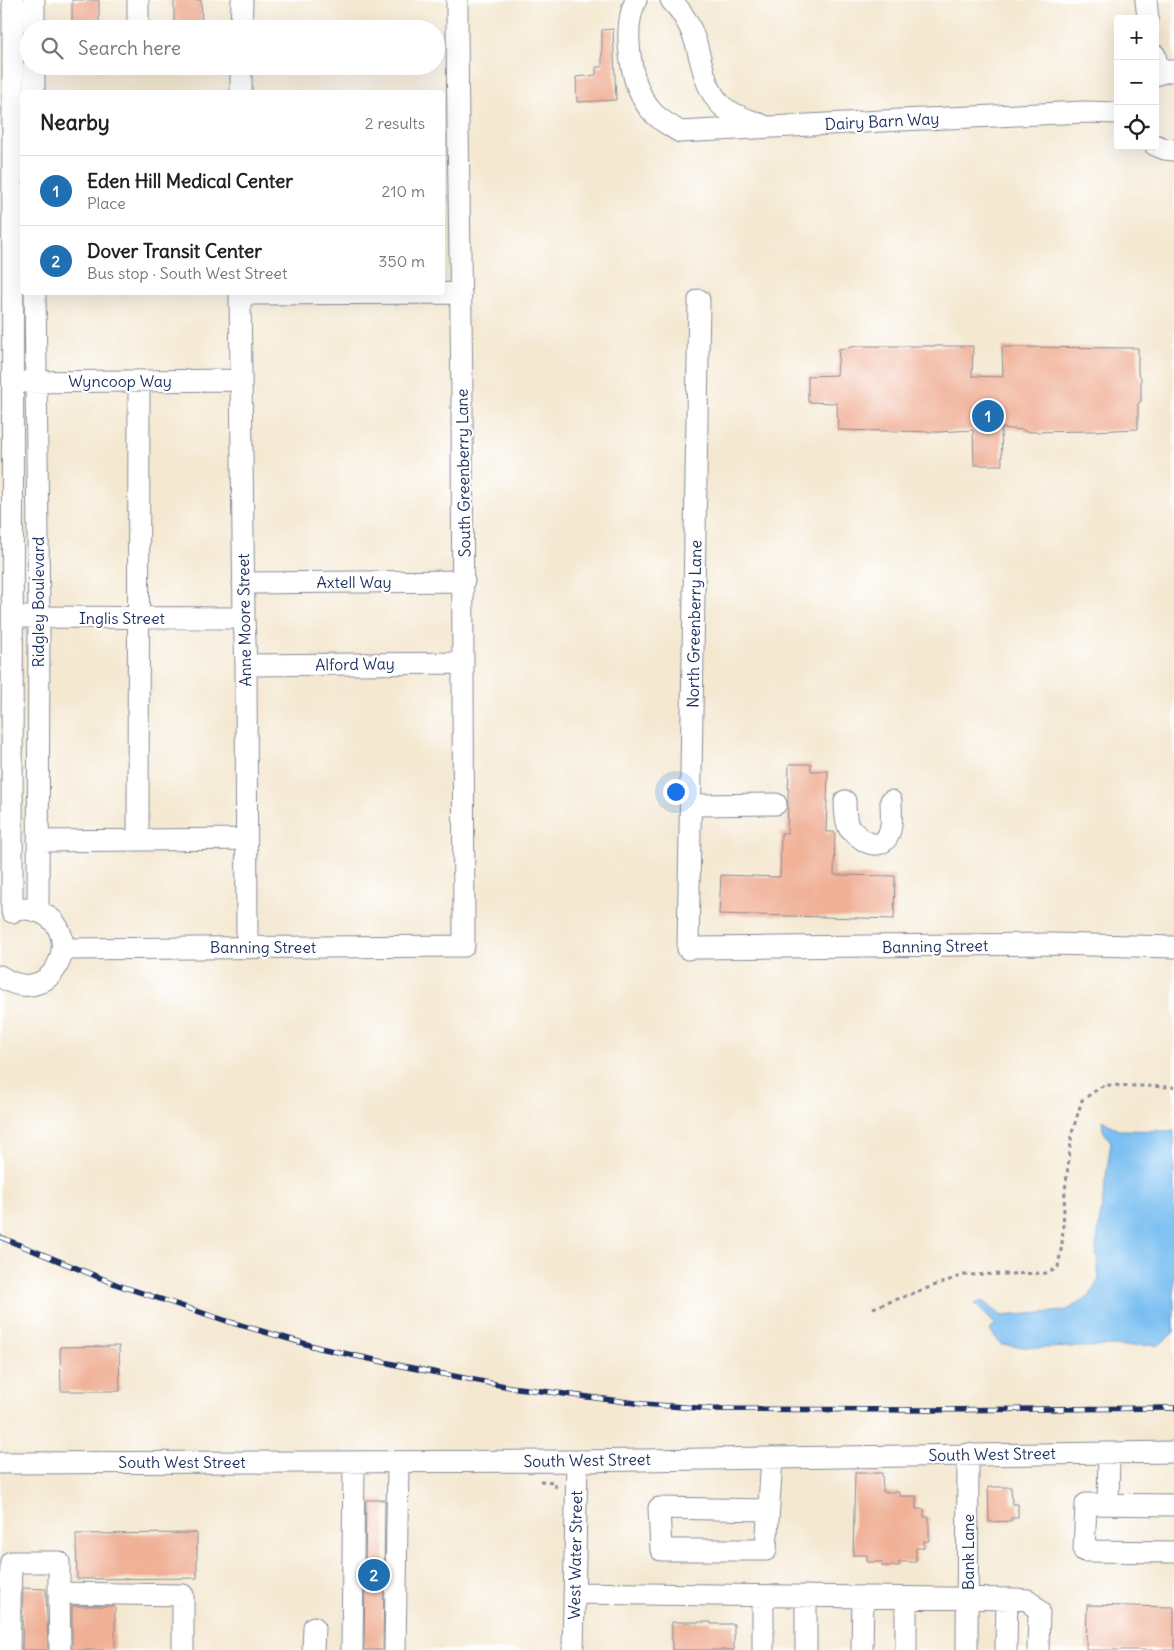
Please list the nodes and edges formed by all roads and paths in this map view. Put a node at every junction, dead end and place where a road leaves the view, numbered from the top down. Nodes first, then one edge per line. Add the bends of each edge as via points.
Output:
1 (13, 0) edge
2 (34, 0) edge
3 (138, 0) edge
4 (242, 0) edge
5 (457, 0) edge
6 (636, 0) edge
7 (671, 0) edge
8 (1146, 0) edge
9 (1148, 15) edge
10 (34, 20) edge
11 (138, 20) edge
12 (241, 20) edge
13 (7, 46) edge
14 (34, 75) edge
15 (241, 75) edge
16 (34, 90) edge
17 (241, 90) edge
18 (1114, 113) edge
19 (769, 127) junction
20 (1159, 147) edge
21 (1174, 150) edge
22 (18, 156) edge
23 (445, 293) edge
24 (461, 293) junction
25 (35, 295) edge
26 (240, 295) edge
27 (699, 300) dead end
28 (241, 380) junction
29 (139, 381) junction
30 (6, 382) edge
31 (36, 382) junction
32 (464, 581) junction
33 (244, 583) junction
34 (39, 617) junction
35 (6, 618) edge
36 (139, 618) junction
37 (244, 618) junction
38 (463, 663) junction
39 (246, 665) junction
40 (845, 801) dead end
41 (891, 801) dead end
42 (776, 804) dead end
43 (700, 805) dead end
44 (6, 839) edge
45 (246, 839) junction
46 (138, 840) junction
47 (38, 841) junction
48 (38, 912) junction
49 (6, 915) edge
50 (464, 946) joint
51 (247, 947) junction
52 (1174, 947) edge
53 (692, 948) joint
54 (63, 949) junction
55 (0, 976) edge
56 (1174, 1087) edge
57 (872, 1308) dead end
58 (1174, 1452) edge
59 (1109, 1453) junction
60 (968, 1454) junction
61 (772, 1458) junction
62 (577, 1461) junction
63 (354, 1462) junction
64 (398, 1462) junction
65 (0, 1463) edge
66 (1108, 1504) junction
67 (1174, 1505) edge
68 (768, 1510) junction
69 (1174, 1552) edge
70 (59, 1593) junction
71 (574, 1593) junction
72 (763, 1596) junction
73 (806, 1596) junction
74 (863, 1597) junction
75 (906, 1598) junction
76 (968, 1598) junction
77 (1007, 1599) junction
78 (314, 1627) dead end
79 (10, 1650) edge
80 (60, 1650) edge
81 (183, 1650) edge
82 (312, 1650) edge
83 (352, 1650) edge
84 (395, 1650) edge
85 (573, 1650) edge
86 (763, 1650) edge
87 (806, 1650) edge
88 (862, 1650) edge
89 (906, 1650) edge
90 (967, 1650) edge
91 (1006, 1650) edge
92 (1038, 1650) edge

1 - 13 street
2 - 10 street
3 - 11 street
4 - 12 street
5 - 24 street, South Greenberry Lane
6 - 19 street, Dairy Barn Way via 630,13 630,52 636,85 650,110 680,132
7 - 19 street via 690,26 709,89 721,105 738,116
8 - 9 street
13 - 22 street
14 - 16 street
15 - 17 street
18 - 19 street, Dairy Barn Way
20 - 21 street
22 - 30 street
23 - 24 street
24 - 32 street, South Greenberry Lane
25 - 31 street, Ridgley Boulevard
26 - 28 street, Anne Moore Street
27 - 53 street, North Greenberry Lane
28 - 29 street, Wyncoop Way
28 - 33 street, Anne Moore Street
29 - 31 street, Wyncoop Way
29 - 36 street
30 - 31 street, Wyncoop Way
30 - 35 street
31 - 34 street, Ridgley Boulevard
32 - 33 street, Axtell Way
32 - 38 street, South Greenberry Lane
33 - 37 street, Anne Moore Street
34 - 35 street, Inglis Street
34 - 36 street, Inglis Street
34 - 47 street, Ridgley Boulevard
35 - 44 street
36 - 37 street, Inglis Street
36 - 46 street
37 - 39 street, Anne Moore Street
38 - 39 street, Alford Way
38 - 50 street, South Greenberry Lane
39 - 45 street, Anne Moore Street
40 - 41 street via 850,829 872,845 885,838 891,826
42 - 43 street
44 - 49 street
45 - 46 street
45 - 51 street, Anne Moore Street
46 - 47 street
47 - 48 street, Ridgley Boulevard
48 - 49 street via 22,909
48 - 54 street via 54,923 61,933
50 - 51 street, Banning Street
51 - 54 street, Banning Street
52 - 53 street, Banning Street via 1051,944
54 - 55 street via 56,969 37,984 12,983
56 - 57 path via 1104,1085 1082,1100 1072,1133 1058,1266 1049,1273 963,1275
58 - 59 street, South West Street
59 - 60 street, South West Street
59 - 66 street
60 - 61 street, South West Street
60 - 76 street, Bank Lane
61 - 62 street, South West Street
61 - 68 street
62 - 64 street, South West Street
62 - 71 street, West Water Street
63 - 64 street, South West Street
63 - 65 street, South West Street
63 - 83 street
64 - 84 street
66 - 67 street
66 - 69 street via 1086,1504 1084,1551
68 - 68 street via 766,1550 661,1550 659,1508
70 - 79 street via 59,1562 11,1562
70 - 80 street
70 - 81 street via 184,1595
71 - 72 street
71 - 85 street, West Water Street
72 - 73 street
72 - 86 street
73 - 74 street
73 - 87 street
74 - 75 street
74 - 88 street
75 - 76 street
75 - 89 street
76 - 77 street
76 - 90 street, Bank Lane
77 - 91 street
77 - 92 street via 1028,1600 1039,1611
78 - 82 street

